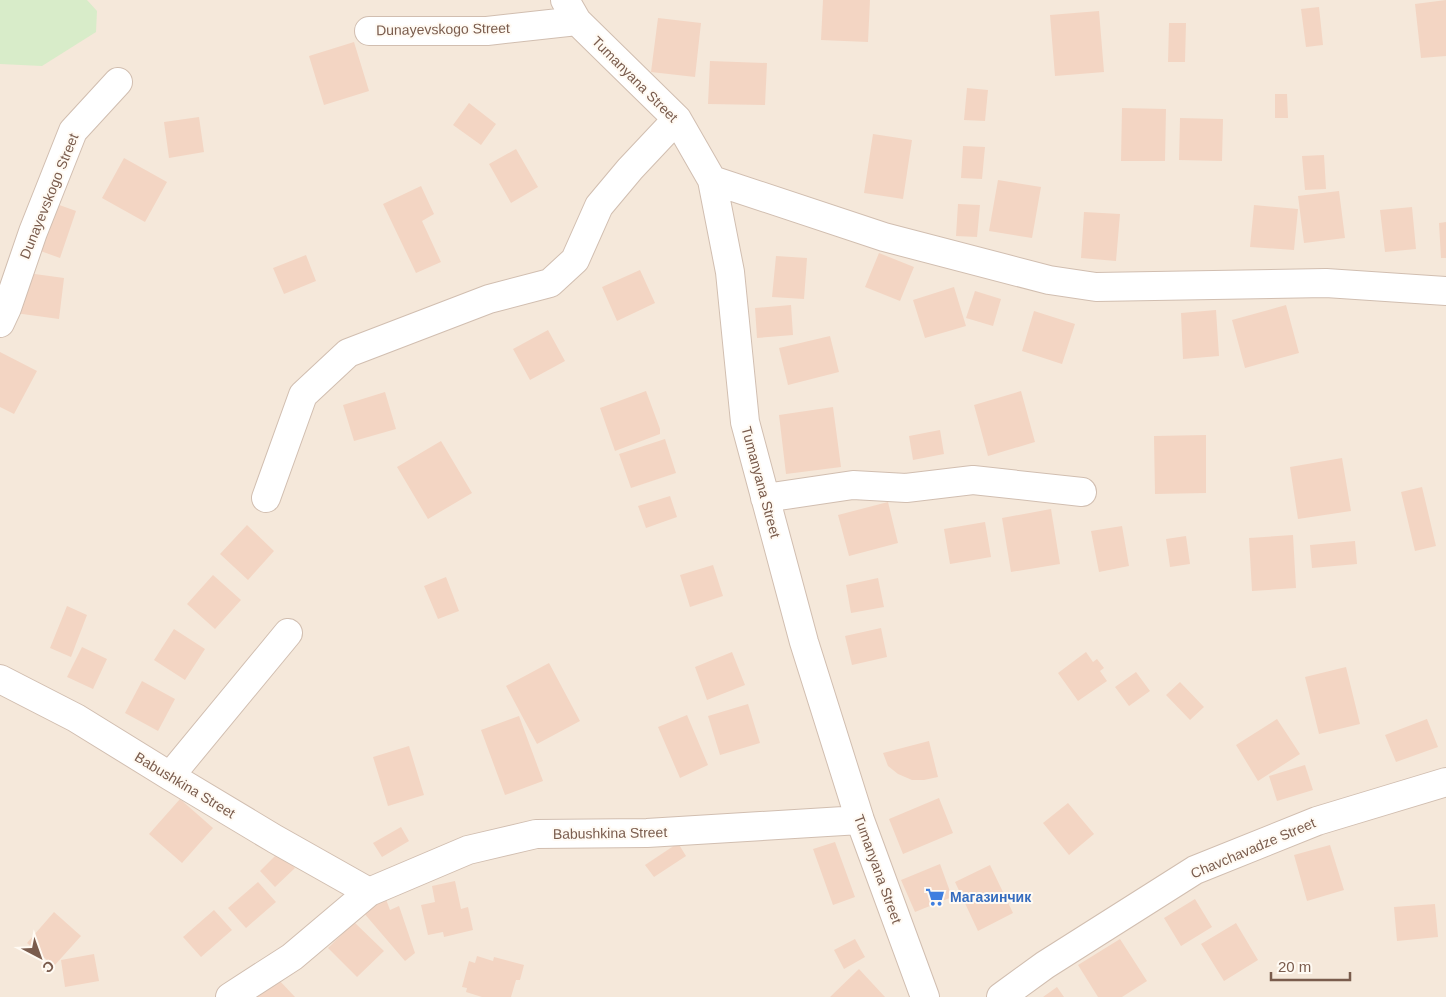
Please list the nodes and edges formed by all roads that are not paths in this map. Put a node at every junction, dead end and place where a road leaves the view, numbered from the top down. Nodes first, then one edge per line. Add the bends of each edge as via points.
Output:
1 (571, 11) edge
2 (369, 31) dead end
3 (118, 82) dead end
4 (677, 119) junction
5 (712, 180) junction
6 (1446, 291) edge
7 (0, 323) edge
8 (1082, 492) dead end
9 (266, 498) dead end
10 (765, 498) junction
11 (288, 633) dead end
12 (0, 679) edge
13 (170, 776) junction
14 (1446, 782) edge
15 (860, 820) junction
16 (370, 892) junction
17 (230, 997) edge
18 (924, 997) edge
19 (1000, 997) edge

1 - 2 street, Dunayevskogo Street via 487,31
1 - 4 street, Tumanyana Street
3 - 7 street, Dunayevskogo Street via 74,131
4 - 5 street, Tumanyana Street
4 - 9 street via 599,206 575,260 550,283 489,299 348,352 303,395
5 - 6 street via 884,237 1068,283 1096,287 1326,282
5 - 10 street, Tumanyana Street via 730,272 745,422
8 - 10 street via 973,480 906,488 853,485
10 - 15 street, Tumanyana Street via 804,642
11 - 13 street
12 - 13 street, Babushkina Street via 76,718
13 - 16 street, Babushkina Street
14 - 19 street, Chavchavadze Street via 1317,821 1195,870
15 - 16 street, Babushkina Street via 647,832 536,834 468,850
15 - 18 street, Tumanyana Street
16 - 17 street, Babushkina Street via 292,957

